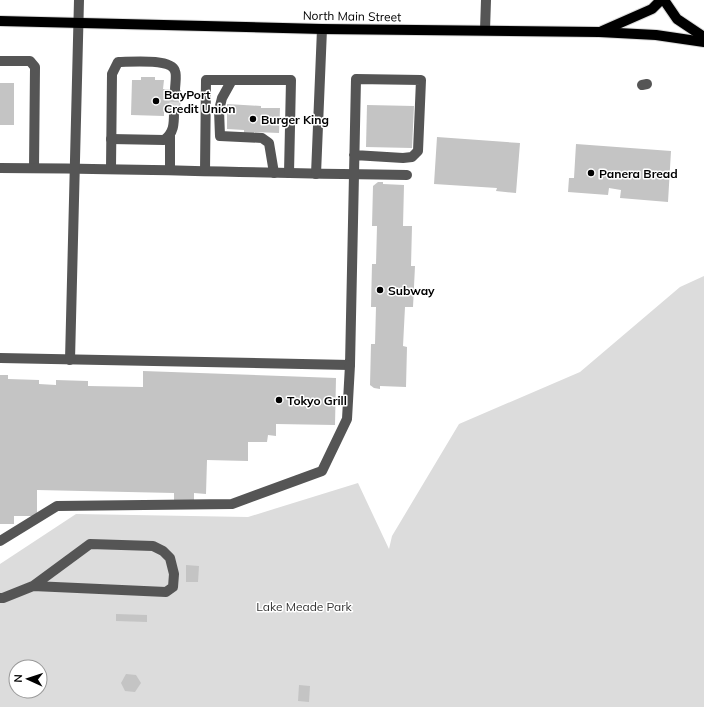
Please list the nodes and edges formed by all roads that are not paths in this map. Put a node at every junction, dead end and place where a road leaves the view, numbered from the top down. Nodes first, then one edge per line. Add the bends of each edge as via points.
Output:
1 (79, 0) edge
2 (486, 0) edge
3 (660, 0) edge
4 (664, 0) edge
5 (0, 21) edge
6 (78, 23) junction
7 (322, 29) junction
8 (485, 30) junction
9 (598, 32) junction
10 (704, 38) edge
11 (704, 42) edge
12 (0, 61) edge
13 (232, 80) junction
14 (175, 90) tunnel mouth
15 (174, 112) tunnel mouth
16 (170, 135) junction
17 (111, 139) junction
18 (354, 155) junction
19 (0, 168) edge
20 (34, 168) junction
21 (74, 168) junction
22 (111, 168) junction
23 (170, 170) junction
24 (205, 171) junction
25 (274, 173) junction
26 (289, 173) junction
27 (316, 174) junction
28 (354, 174) junction
29 (407, 175) dead end
30 (0, 358) edge
31 (70, 360) junction
32 (350, 365) junction
33 (0, 541) edge
34 (33, 586) junction
35 (0, 598) edge

1 - 6 lane
2 - 8 lane
3 - 9 main road via 652,9
4 - 10 main road via 677,19
5 - 6 main road, North Main Street
6 - 7 main road, North Main Street
6 - 21 lane
7 - 8 main road, North Main Street
7 - 27 lane
8 - 9 main road, North Main Street
9 - 11 main road, North Main Street via 656,35
12 - 20 lane via 30,61 35,66
13 - 24 lane via 206,80
13 - 25 lane via 222,98 219,110 220,136 262,138 269,143
13 - 26 lane via 291,80
14 - 17 lane via 175,71 171,65 163,62 118,62 112,74
15 - 16 lane via 174,124
16 - 17 lane via 164,140
16 - 23 lane
17 - 22 lane
18 - 18 lane via 356,79 420,80 418,150 412,157
18 - 28 lane
19 - 20 lane
20 - 21 lane
21 - 22 lane
21 - 31 lane
22 - 23 lane
23 - 24 lane
24 - 25 lane
25 - 26 lane
26 - 27 lane
27 - 28 lane
28 - 29 lane
28 - 32 lane
30 - 31 lane
31 - 32 lane
32 - 33 lane via 347,419 322,471 232,504 57,506
34 - 34 lane via 166,592 173,587 174,574 170,558 153,546 90,544
34 - 35 lane

